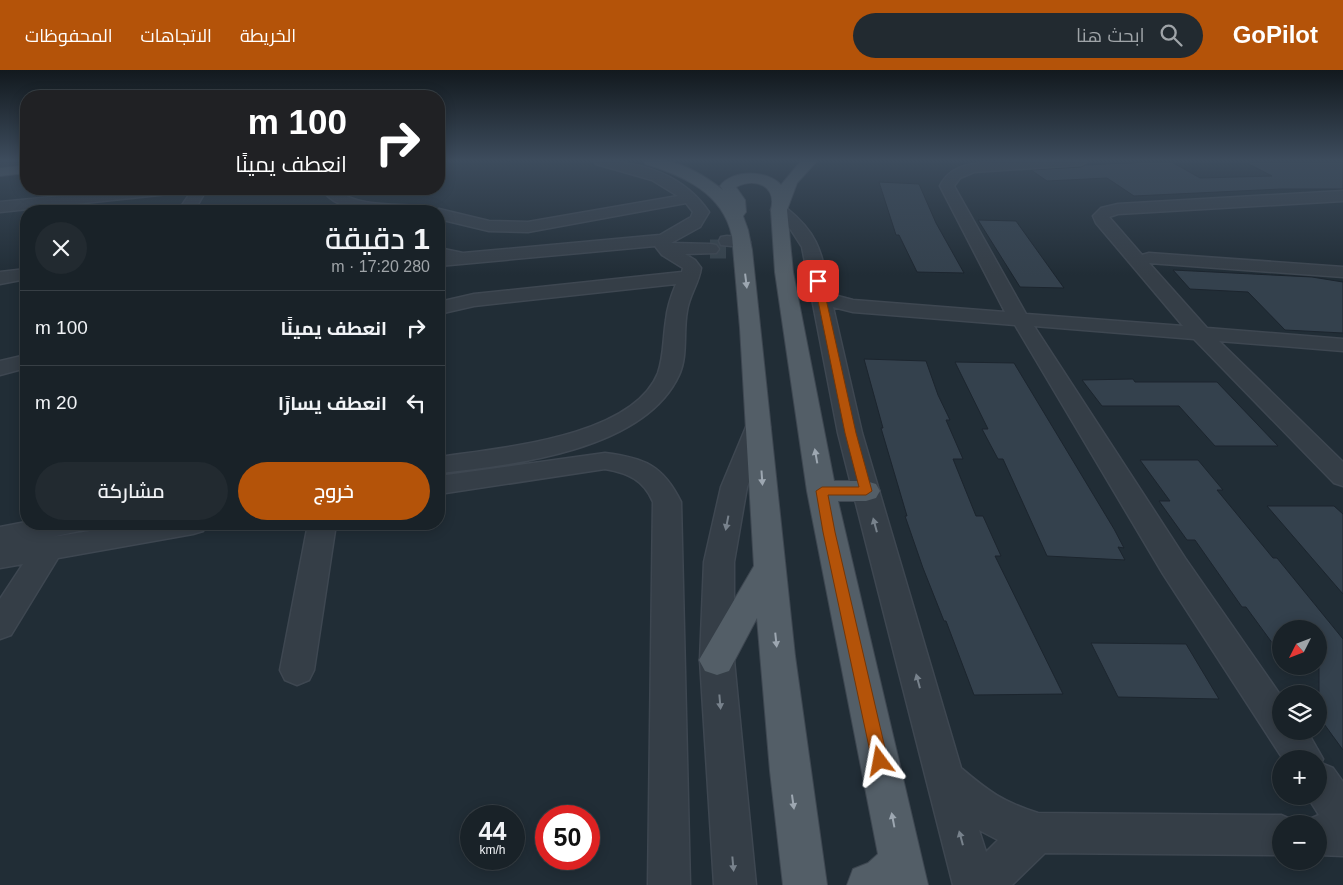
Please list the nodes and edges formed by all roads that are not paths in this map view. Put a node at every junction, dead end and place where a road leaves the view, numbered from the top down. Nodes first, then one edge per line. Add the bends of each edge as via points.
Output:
1 (79, 199) edge
2 (342, 199) edge
3 (684, 199) edge
4 (691, 199) edge
5 (723, 199) edge
6 (736, 199) edge
7 (778, 199) edge
8 (783, 199) edge
9 (954, 199) edge
10 (1290, 199) edge
11 (1343, 201) edge
12 (357, 205) edge
13 (780, 206) junction
14 (0, 207) edge
15 (445, 215) edge
16 (728, 241) junction
17 (665, 242) junction
18 (445, 254) edge
19 (463, 258) junction
20 (1149, 258) junction
21 (445, 260) edge
22 (1343, 272) edge
23 (20, 275) edge
24 (689, 276) junction
25 (0, 278) edge
26 (445, 307) edge
27 (824, 310) junction
28 (1021, 323) junction
29 (1211, 337) junction
30 (1343, 345) edge
31 (1343, 353) edge
32 (20, 363) edge
33 (0, 368) edge
34 (758, 427) junction
35 (1343, 458) edge
36 (445, 464) edge
37 (1343, 477) edge
38 (445, 484) edge
39 (822, 491) junction
40 (866, 491) junction
41 (37, 530) edge
42 (157, 530) edge
43 (321, 530) edge
44 (0, 537) edge
45 (49, 548) junction
46 (0, 557) edge
47 (769, 567) junction
48 (0, 626) edge
49 (717, 660) junction
50 (297, 670) dead end
51 (1272, 712) edge
52 (945, 779) junction
53 (1327, 792) edge
54 (1343, 816) edge
55 (1038, 832) junction
56 (1272, 835) edge
57 (1327, 836) edge
58 (1343, 836) edge
59 (811, 877) edge
60 (892, 877) edge
61 (669, 885) edge
62 (735, 885) edge
63 (974, 885) edge
64 (988, 885) edge

1 - 14 street
2 - 12 street
3 - 15 street via 528,227 489,226
4 - 17 street via 701,212 700,218
5 - 16 main road via 728,204
6 - 16 main road via 739,204
7 - 13 main road
8 - 13 main road
9 - 28 street
10 - 29 street via 1118,209 1102,214 1102,220
11 - 20 street via 1114,216 1115,222
13 - 27 street via 811,247
39 -> 13 main road via 784,272
16 - 17 street
16 -> 34 main road via 749,304
17 - 19 street
17 - 24 street via 690,264 692,271
18 - 19 street
19 - 21 street
20 - 22 street
20 - 29 street
23 - 25 street
24 - 26 street via 474,300
24 - 36 street via 677,311 668,374 655,397 633,416 605,430 562,444 513,455
27 - 28 street via 850,316
27 - 40 street
28 - 29 street
28 - 51 street via 1174,566
29 - 30 street
29 - 31 street
29 - 35 street
29 - 37 street
32 - 33 street
34 -> 47 main road
34 -> 49 street via 734,486 719,562
38 - 61 street via 605,461 641,469 662,489 667,502
39 - 40 main road
60 -> 39 main road via 892,818
52 -> 40 street
41 - 44 street
42 - 45 street
43 - 50 street
45 - 46 street
45 - 48 street
47 - 49 main road
47 -> 59 main road via 790,778
49 -> 62 street
52 - 55 street via 972,803 1003,822
63 -> 52 street
53 - 54 street
55 - 56 street
55 - 64 street via 1014,850
57 - 58 street

